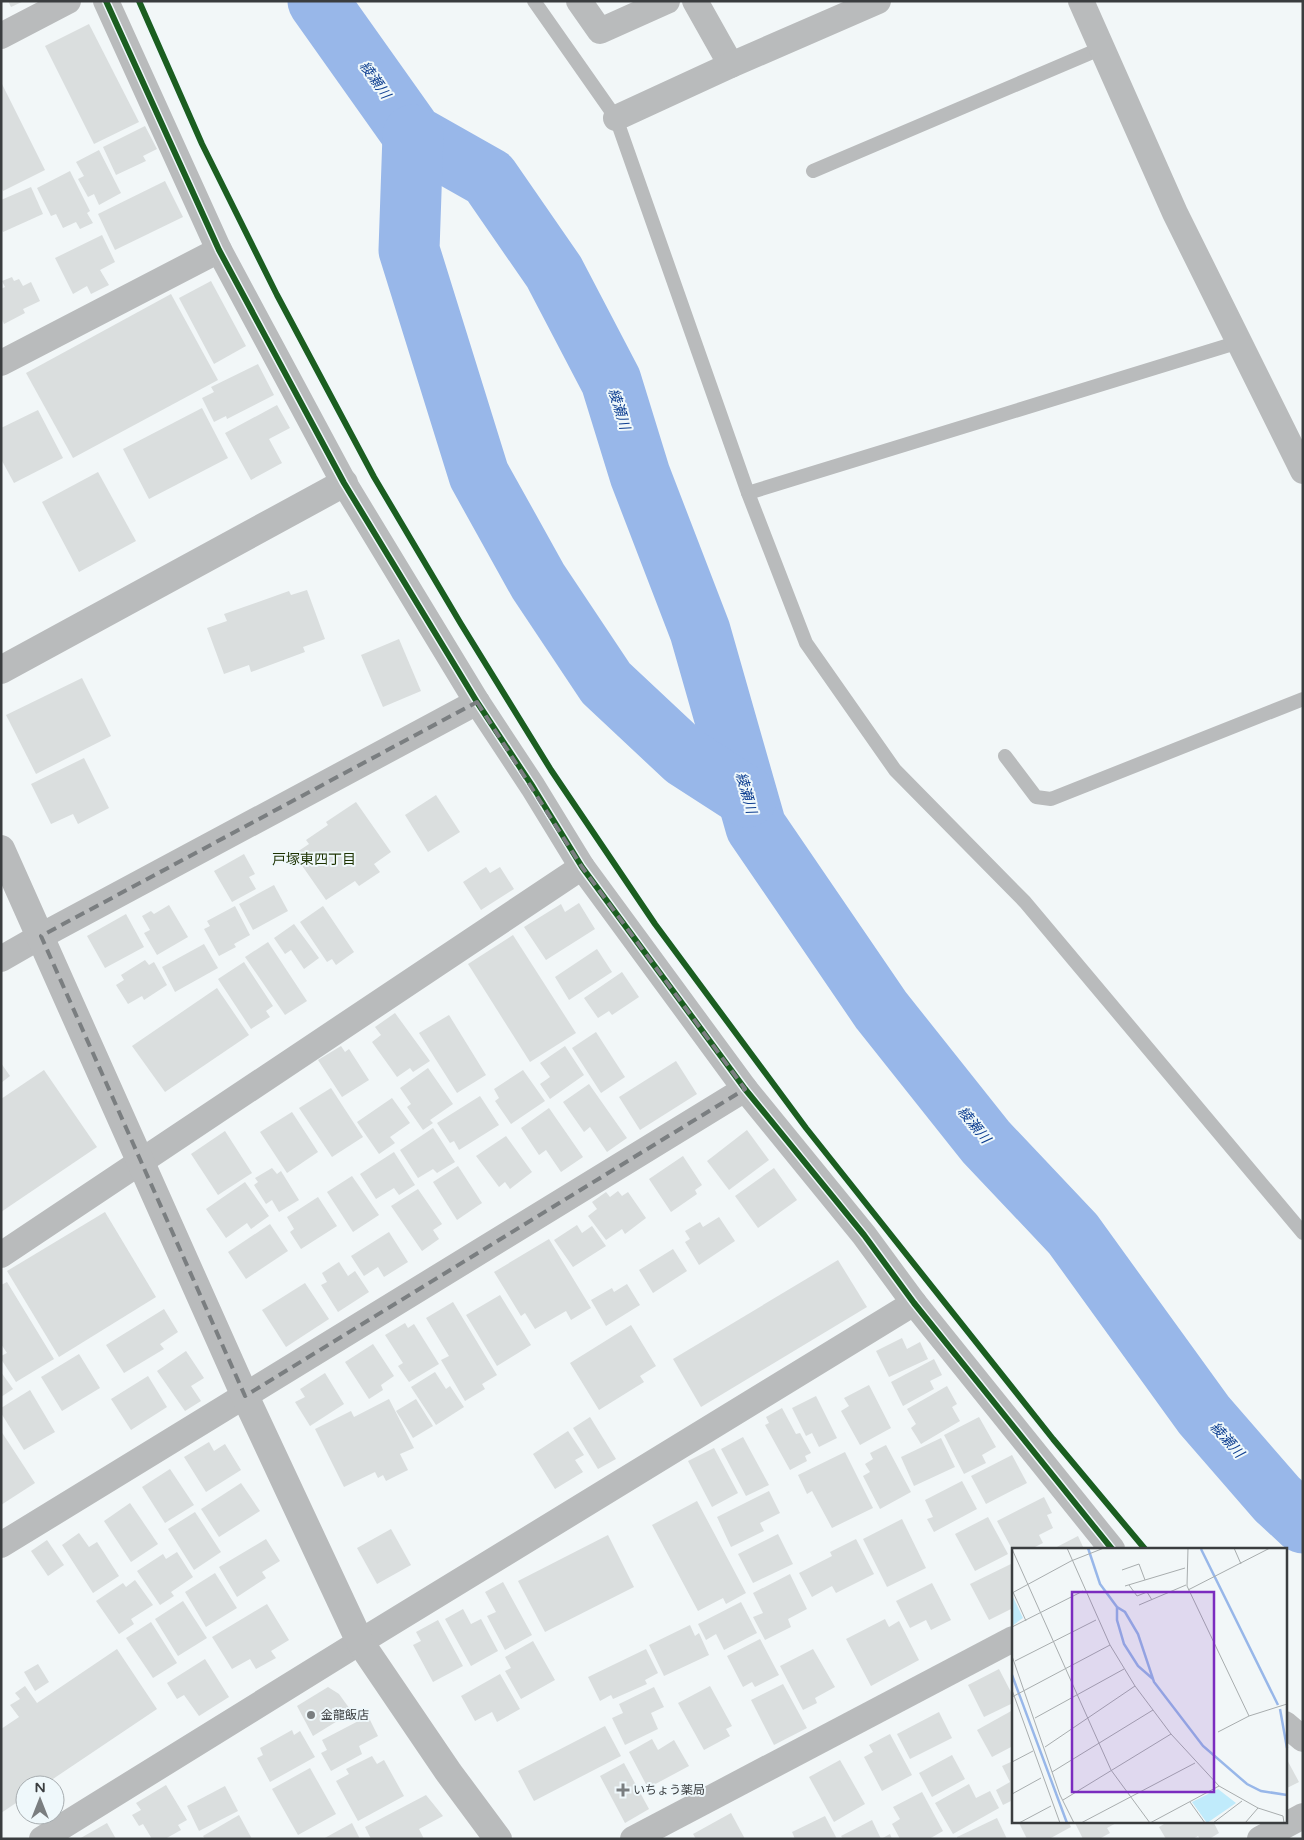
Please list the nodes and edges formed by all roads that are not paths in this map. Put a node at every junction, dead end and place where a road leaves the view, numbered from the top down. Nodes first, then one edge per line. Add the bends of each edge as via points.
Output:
1 (68, 1) edge
2 (106, 1) edge
3 (534, 1) edge
4 (579, 1) edge
5 (667, 1) edge
6 (695, 1) edge
7 (878, 1) edge
8 (1081, 1) edge
9 (1, 36) edge
10 (1102, 48) junction
11 (731, 65) junction
12 (616, 118) junction
13 (813, 171) dead end
14 (219, 250) junction
15 (1239, 342) junction
16 (1, 363) edge
17 (1303, 471) edge
18 (344, 483) junction
19 (748, 493) junction
20 (1, 670) edge
21 (1303, 699) edge
22 (477, 702) junction
23 (1005, 756) dead end
24 (1, 849) edge
25 (582, 867) junction
26 (41, 936) junction
27 (1, 959) edge
28 (745, 1089) junction
29 (141, 1162) junction
30 (1303, 1233) edge
31 (1, 1255) edge
32 (914, 1303) junction
33 (245, 1396) junction
34 (1, 1544) edge
35 (1111, 1548) edge
36 (1012, 1640) edge
37 (360, 1642) junction
38 (1286, 1725) edge
39 (1303, 1739) edge
40 (1303, 1816) edge
41 (42, 1839) edge
42 (498, 1839) edge
43 (633, 1839) edge
44 (1260, 1839) edge

1 - 9 street
2 - 14 street
3 - 12 lane
4 - 5 street via 600,31
6 - 11 street
7 - 11 street
8 - 10 street
10 - 13 lane
10 - 15 street via 1175,213
11 - 12 street
12 - 19 lane
14 - 16 street
14 - 18 street
15 - 17 street
15 - 19 lane
18 - 20 street
18 - 22 street
19 - 30 lane via 806,643 895,770 1026,902
21 - 23 lane via 1051,800 1036,797
22 - 25 street
22 - 26 street
24 - 26 street
25 - 28 street
25 - 29 street
26 - 27 street
26 - 29 street
28 - 32 street via 864,1235
28 - 33 street
29 - 31 street
29 - 33 street
32 - 35 street
32 - 37 street
33 - 34 street
33 - 37 street
36 - 43 street
37 - 41 street
37 - 42 street
38 - 39 street
40 - 44 street

